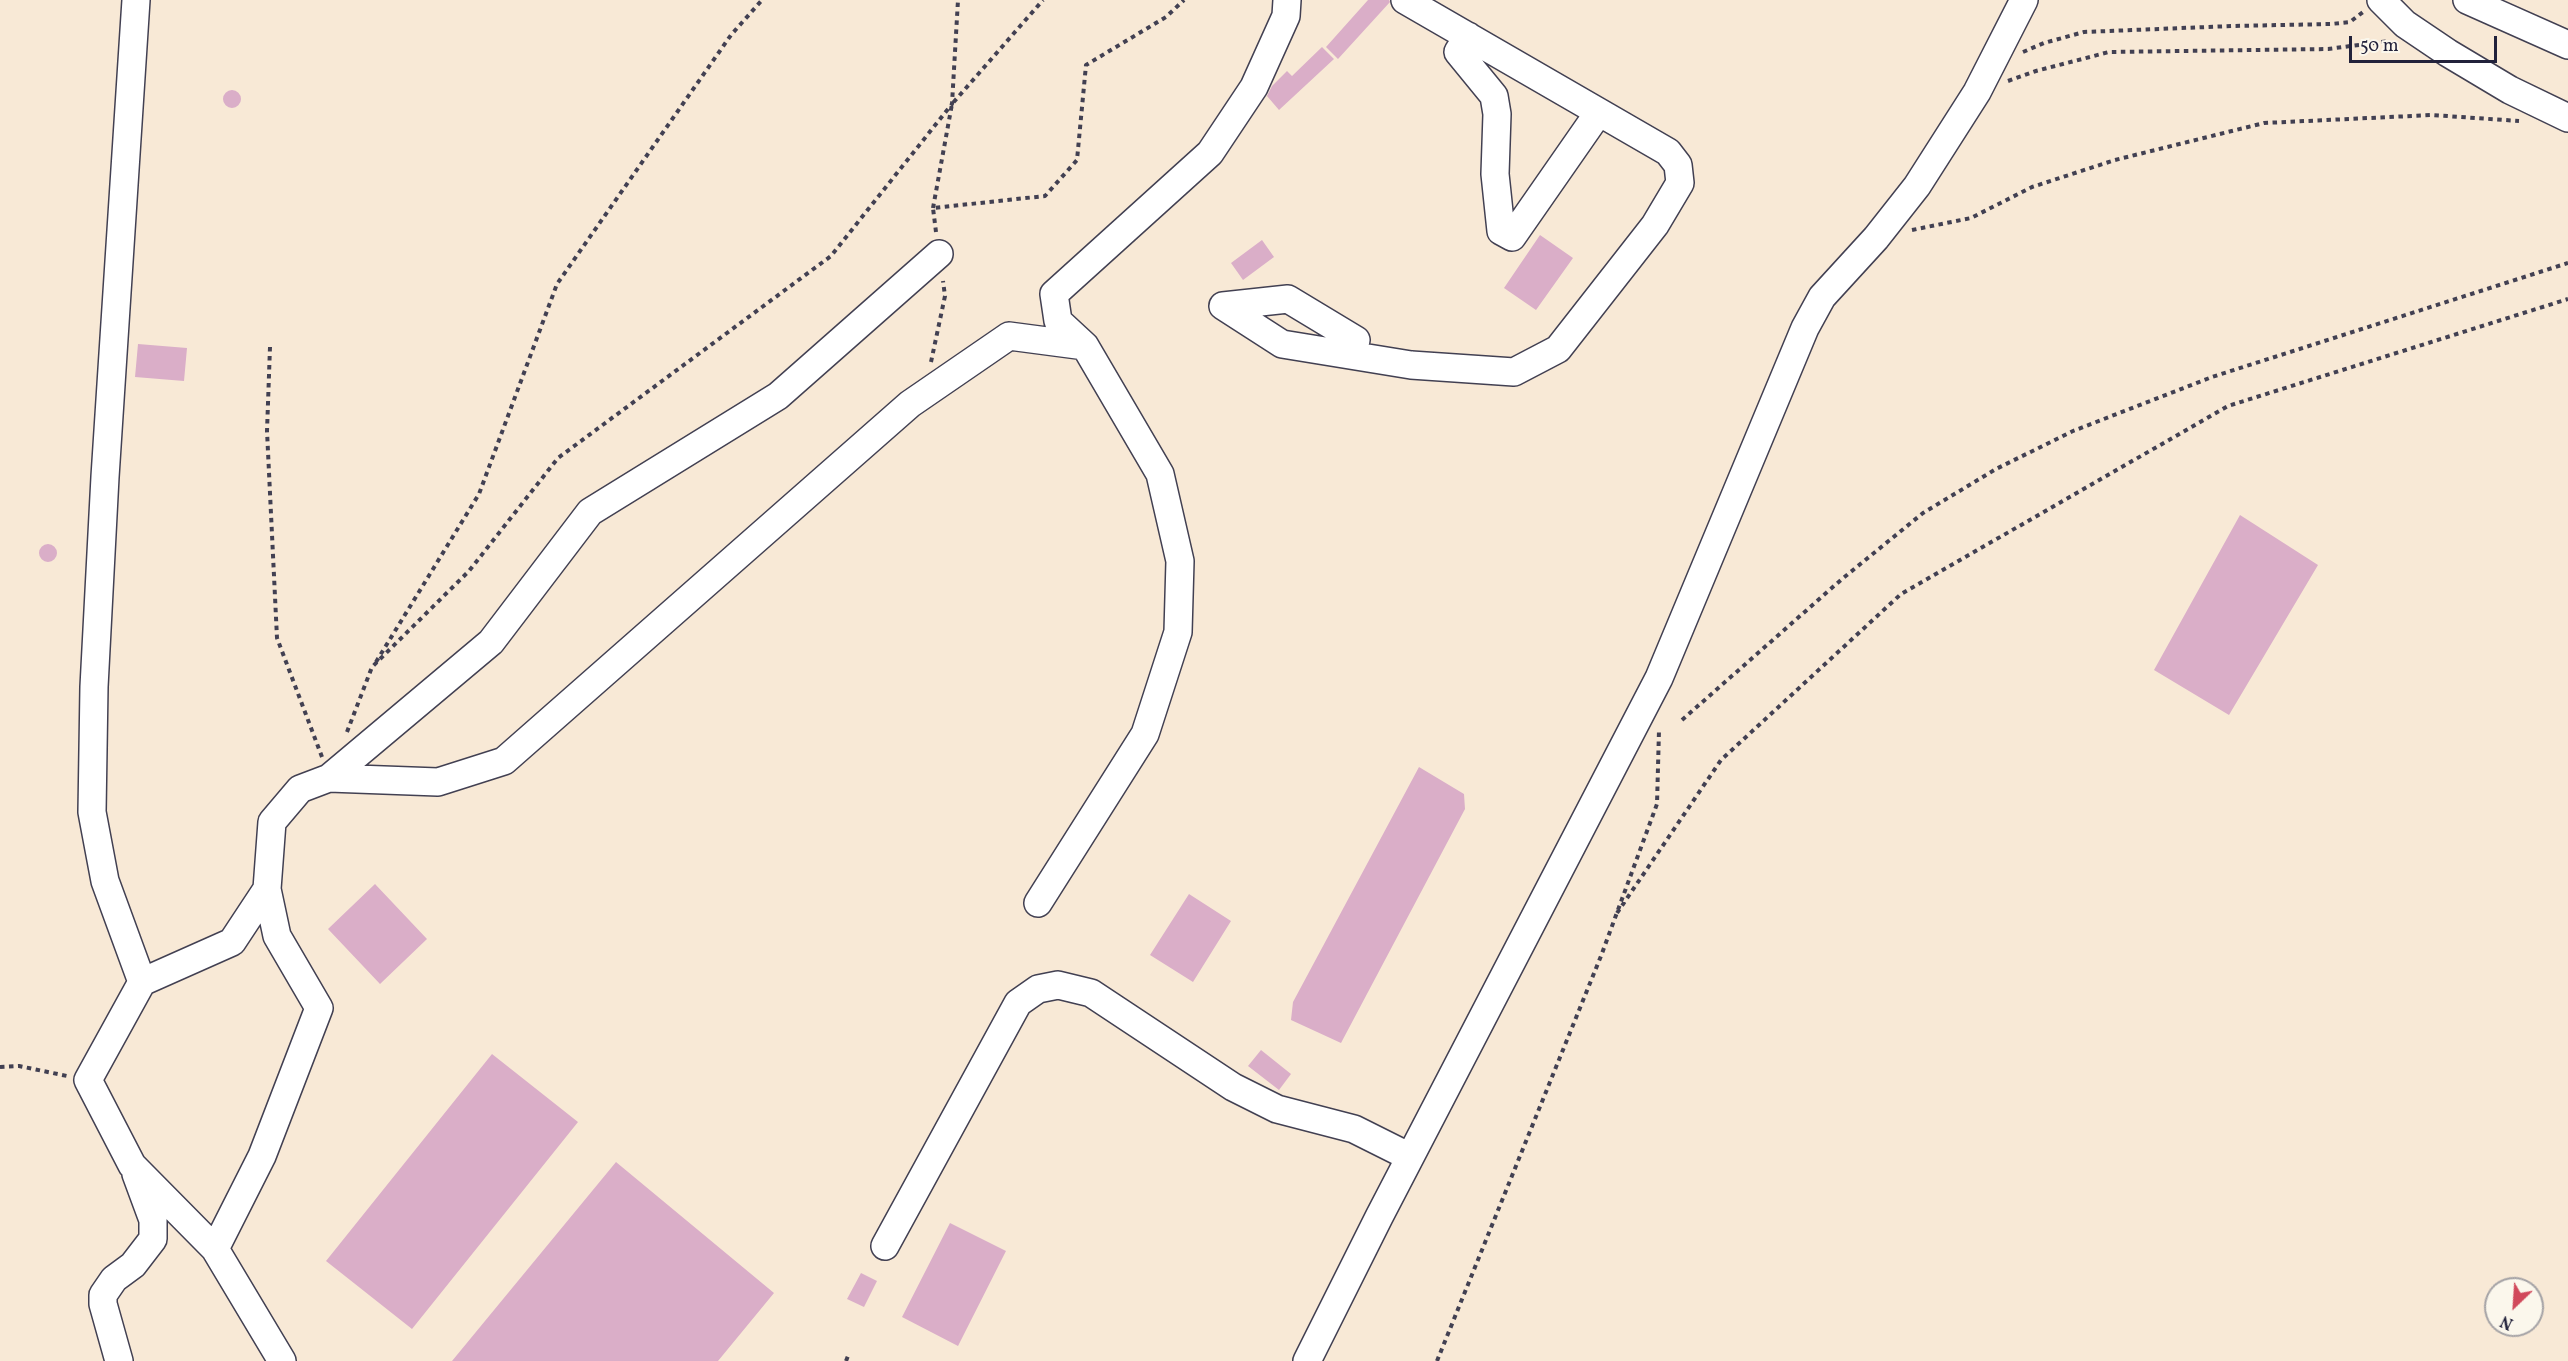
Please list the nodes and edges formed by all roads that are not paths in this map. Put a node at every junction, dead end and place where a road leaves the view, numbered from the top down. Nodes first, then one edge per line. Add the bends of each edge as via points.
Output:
1 (136, 0) edge
2 (1287, 0) edge
3 (1405, 0) edge
4 (2024, 0) edge
5 (2467, 0) edge
6 (2373, 3) edge
7 (1468, 36) junction
8 (2568, 45) edge
9 (1599, 112) junction
10 (2568, 118) edge
11 (939, 254) road end
12 (1356, 340) dead end
13 (1085, 346) junction
14 (329, 778) junction
15 (267, 889) junction
16 (1038, 903) dead end
17 (142, 982) junction
18 (1410, 1156) junction
19 (132, 1165) junction
20 (885, 1246) dead end
21 (215, 1249) junction
22 (119, 1361) edge
23 (282, 1361) edge
24 (1307, 1361) edge

1 - 17 street via 105,477 92,812 105,881
2 - 13 street via 1286,16 1254,87 1210,153 1054,294 1058,321
3 - 7 street
4 - 18 street via 1977,92 1917,186 1822,297 1659,678
5 - 8 street
6 - 10 street via 2510,90
7 - 9 street
7 - 9 street via 1458,52 1494,96 1501,231 1512,237
9 - 12 street via 1668,152 1678,165 1680,183 1655,225 1558,349 1514,372 1411,366 1282,344 1223,306 1288,299
11 - 14 street via 778,396 590,512 491,642
13 - 14 street via 1009,336 923,395 504,761 438,782
13 - 16 street via 1160,474 1180,561 1178,632 1145,734
14 - 15 street via 300,789 272,822
15 - 17 street via 232,942
15 - 21 street via 277,936 319,1008 262,1156
17 - 19 street via 88,1080
18 - 20 street via 1354,1129 1277,1109 1233,1088 1091,993 1058,985 1038,989 1018,1003
18 - 24 street
19 - 21 street
19 - 22 street via 153,1220 153,1239 134,1265 114,1279 104,1295
21 - 23 street

